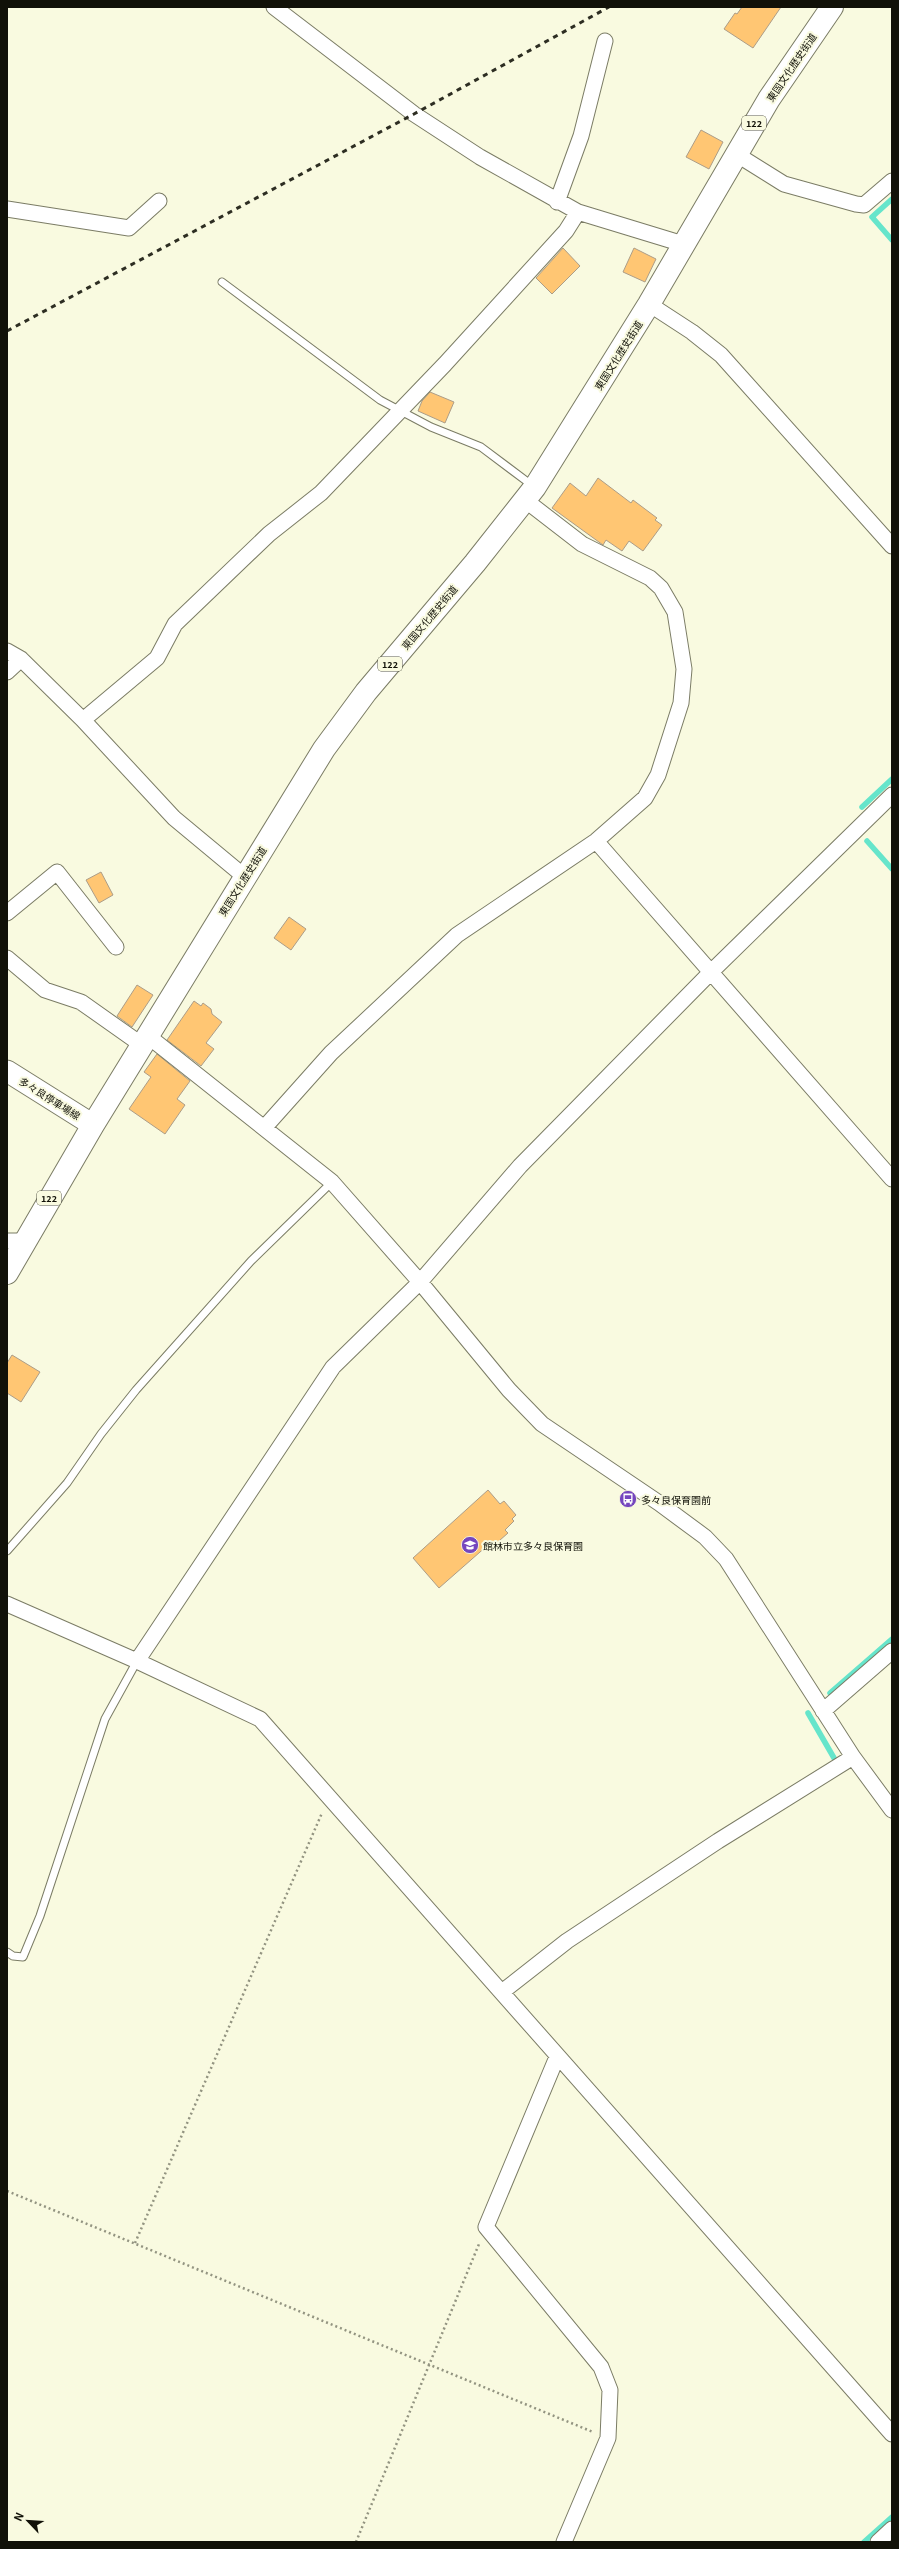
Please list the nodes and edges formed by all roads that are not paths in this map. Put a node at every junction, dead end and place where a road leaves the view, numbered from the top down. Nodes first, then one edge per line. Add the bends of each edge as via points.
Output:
1 (274, 7) edge
2 (832, 7) edge
3 (605, 41) dead end
4 (736, 154) junction
5 (892, 181) edge
6 (159, 201) dead end
7 (557, 202) junction
8 (7, 208) edge
9 (578, 212) junction
10 (683, 244) junction
11 (222, 282) dead end
12 (650, 304) junction
13 (400, 412) junction
14 (530, 494) junction
15 (892, 546) edge
16 (7, 650) edge
17 (21, 659) junction
18 (7, 672) edge
19 (83, 720) junction
20 (892, 795) edge
21 (596, 841) junction
22 (245, 877) junction
23 (7, 913) edge
24 (116, 947) dead end
25 (7, 958) edge
26 (711, 972) junction
27 (145, 1041) junction
28 (7, 1071) edge
29 (93, 1125) junction
30 (264, 1128) junction
31 (892, 1179) edge
32 (332, 1182) junction
33 (15, 1241) edge
34 (7, 1273) edge
35 (420, 1282) junction
36 (7, 1551) edge
37 (7, 1604) edge
38 (892, 1651) edge
39 (137, 1660) junction
40 (823, 1711) junction
41 (853, 1758) junction
42 (892, 1810) edge
43 (7, 1952) edge
44 (502, 1992) junction
45 (557, 2057) junction
46 (892, 2434) edge
47 (892, 2529) edge
48 (564, 2542) edge
49 (878, 2542) edge

1 - 7 street via 419,118
2 - 4 highway, 東国文化歴史街道 / 122 via 769,99
3 - 7 street via 581,136
4 - 5 street via 784,184 856,204 864,205
4 - 10 highway, 東国文化歴史街道 / 122
6 - 8 street via 129,228 34,215
7 - 9 street
9 - 10 street
9 - 13 street via 566,231
10 - 12 highway, 東国文化歴史街道 / 122
11 - 13 lane via 380,400
12 - 14 highway, 東国文化歴史街道 / 122
12 - 15 street via 721,355
13 - 14 lane via 481,447
13 - 19 street via 321,493 269,534 175,624 157,658
14 - 21 street via 582,544 650,578 661,588 675,612 684,676 681,703 658,776 645,798
14 - 22 highway, 東国文化歴史街道 / 122 via 339,727
16 - 17 street
17 - 18 street
17 - 19 street
19 - 22 street via 174,818
20 - 26 street
21 - 26 street
21 - 30 street via 457,935 331,1053
22 - 27 highway, 東国文化歴史街道 / 122
23 - 24 street via 57,872
25 - 27 street via 44,990 81,1002
26 - 31 street
26 - 35 street via 520,1166
27 - 29 highway, 東国文化歴史街道 / 122
27 - 30 street
28 - 29 main road, 多々良停車場線
29 - 33 highway, 東国文化歴史街道 / 122
30 - 32 street
32 - 35 street
32 - 36 lane via 251,1261 136,1390 100,1434 67,1483
33 - 34 highway, 東国文化歴史街道 / 122
35 - 39 street via 333,1367
35 - 40 street via 510,1390 542,1424 659,1503 705,1537 726,1559
37 - 39 street
38 - 40 street
39 - 43 lane via 105,1719 40,1916 23,1957 13,1956
39 - 44 street via 260,1719
40 - 41 street
41 - 42 street
41 - 44 street via 718,1841 567,1941
44 - 45 street
45 - 46 street
45 - 48 street via 486,2227 601,2367 610,2390 608,2438
47 - 49 street

